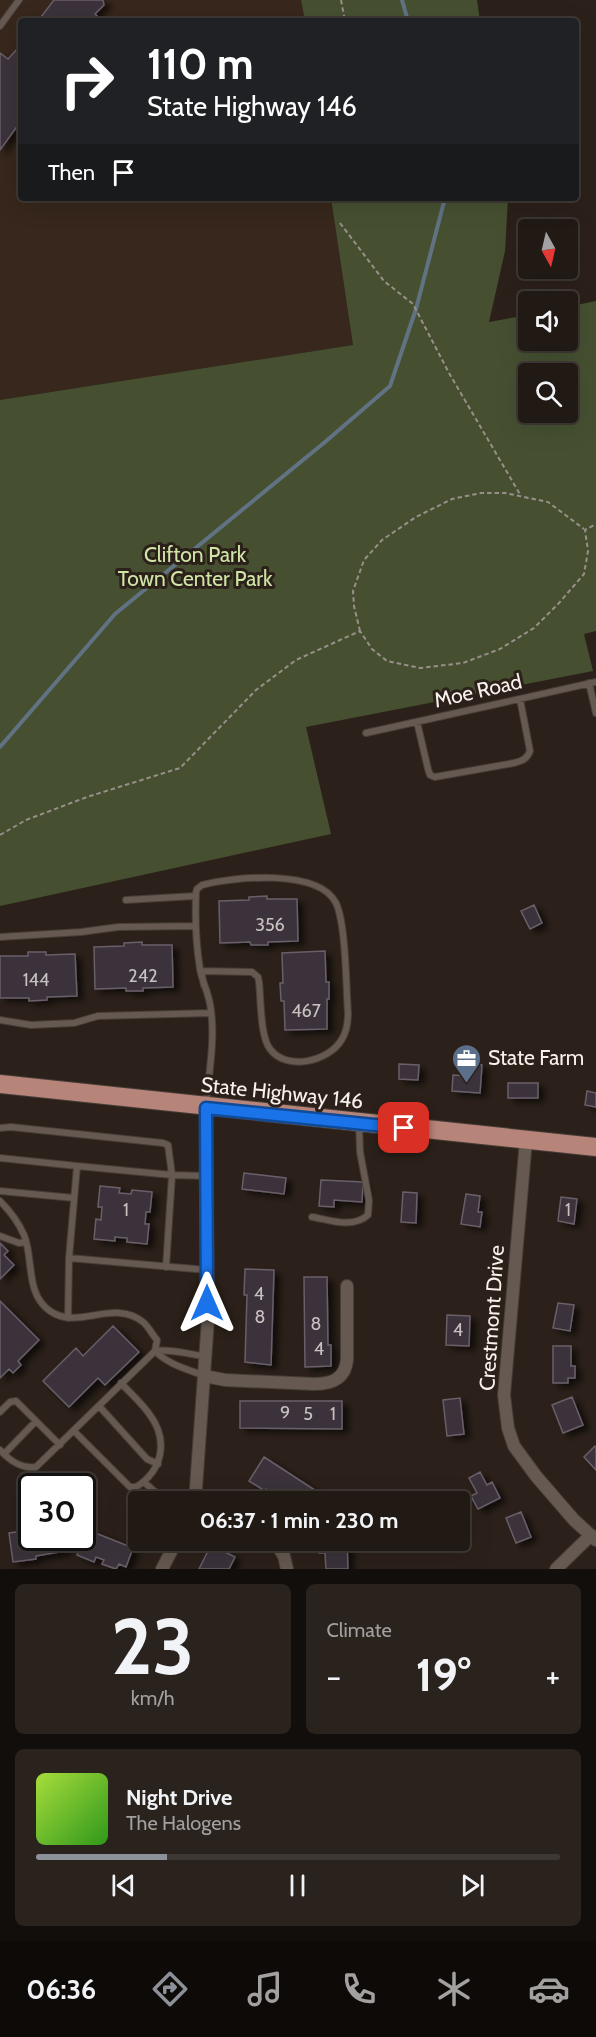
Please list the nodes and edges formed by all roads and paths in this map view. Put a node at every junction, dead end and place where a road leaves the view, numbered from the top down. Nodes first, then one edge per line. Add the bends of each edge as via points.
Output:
1 (19, 0) edge
2 (341, 0) edge
3 (344, 18) edge
4 (0, 26) edge
5 (340, 223) dead end
6 (521, 496) junction
7 (596, 524) edge
8 (585, 530) junction
9 (360, 631) junction
10 (593, 682) edge
11 (520, 699) junction
12 (596, 713) edge
13 (417, 722) junction
14 (366, 734) dead end
15 (0, 835) edge
16 (195, 896) junction
17 (126, 900) dead end
18 (196, 926) junction
19 (0, 937) edge
20 (201, 970) junction
21 (211, 1013) junction
22 (0, 1020) edge
23 (0, 1084) edge
24 (206, 1108) junction
25 (359, 1123) junction
26 (0, 1128) edge
27 (526, 1140) junction
28 (596, 1148) edge
29 (0, 1158) edge
30 (77, 1166) junction
31 (172, 1175) junction
32 (207, 1176) junction
33 (0, 1191) edge
34 (74, 1198) junction
35 (0, 1201) edge
36 (312, 1217) dead end
37 (0, 1236) edge
38 (26, 1242) junction
39 (69, 1258) junction
40 (166, 1268) junction
41 (207, 1270) junction
42 (347, 1286) dead end
43 (68, 1318) junction
44 (155, 1351) junction
45 (206, 1356) junction
46 (205, 1376) junction
47 (121, 1383) junction
48 (99, 1406) junction
49 (0, 1412) edge
50 (36, 1421) junction
51 (74, 1431) junction
52 (60, 1445) junction
53 (2, 1452) edge
54 (158, 1464) junction
55 (144, 1482) junction
56 (154, 1491) edge
57 (196, 1491) edge
58 (593, 1538) edge
59 (171, 1551) edge
60 (281, 1551) edge
61 (162, 1569) edge
62 (287, 1569) edge
63 (556, 1569) edge

1 - 4 lane
2 - 3 path
5 - 6 path via 384,281 413,304
6 - 8 path via 548,502
6 - 9 path via 480,493 452,499 382,540 364,560 353,591
7 - 8 path
8 - 9 path via 588,551 584,574 534,628 500,649 463,663 420,668 387,661 372,650
9 - 15 path via 296,660 256,690 180,768 87,797 26,820
10 - 11 lane, Moe Road
10 - 12 lane
11 - 13 lane, Moe Road
11 - 13 lane via 530,751 524,760 514,763 430,775
13 - 14 lane, Moe Road
16 - 17 lane
16 - 18 lane
16 - 20 lane via 202,885 256,878 297,880 333,898 342,933 348,1013 342,1041 311,1060 294,1062 278,1057 266,1041 256,974
18 - 19 lane via 118,927
18 - 20 lane
20 - 21 lane
21 - 22 lane via 98,1016 74,1023 31,1025
21 - 24 lane
23 - 24 main road, State Highway 146
24 - 25 main road, State Highway 146
24 - 32 street
25 - 27 main road, State Highway 146
25 - 36 lane via 368,1215 348,1223
26 - 31 lane via 163,1143 169,1148
27 - 28 main road, State Highway 146
27 - 58 street, Crestmont Drive via 504,1395 508,1428 514,1446 536,1476
29 - 30 lane
30 - 31 lane
30 - 34 lane
31 - 32 lane
31 - 40 lane
32 - 41 street
33 - 34 lane
34 - 39 lane
35 - 38 lane via 13,1214
37 - 38 lane
38 - 43 lane via 35,1294 49,1311
39 - 40 lane
39 - 43 lane
40 - 41 lane
41 - 45 street
42 - 46 street via 347,1360 345,1372 337,1380 314,1384
43 - 44 lane via 116,1311 130,1314 144,1322 157,1340
44 - 45 lane
44 - 46 lane via 174,1365
44 - 47 lane
45 - 46 street
46 - 57 street
47 - 48 lane
47 - 54 lane via 151,1416 159,1434
48 - 51 lane
48 - 54 lane via 147,1459
49 - 50 lane via 16,1401
50 - 52 lane
50 - 53 lane
51 - 52 lane
51 - 55 lane via 130,1487
52 - 53 lane via 36,1467 18,1465
54 - 55 lane
55 - 56 lane
58 - 63 street
59 - 61 street
60 - 62 street

